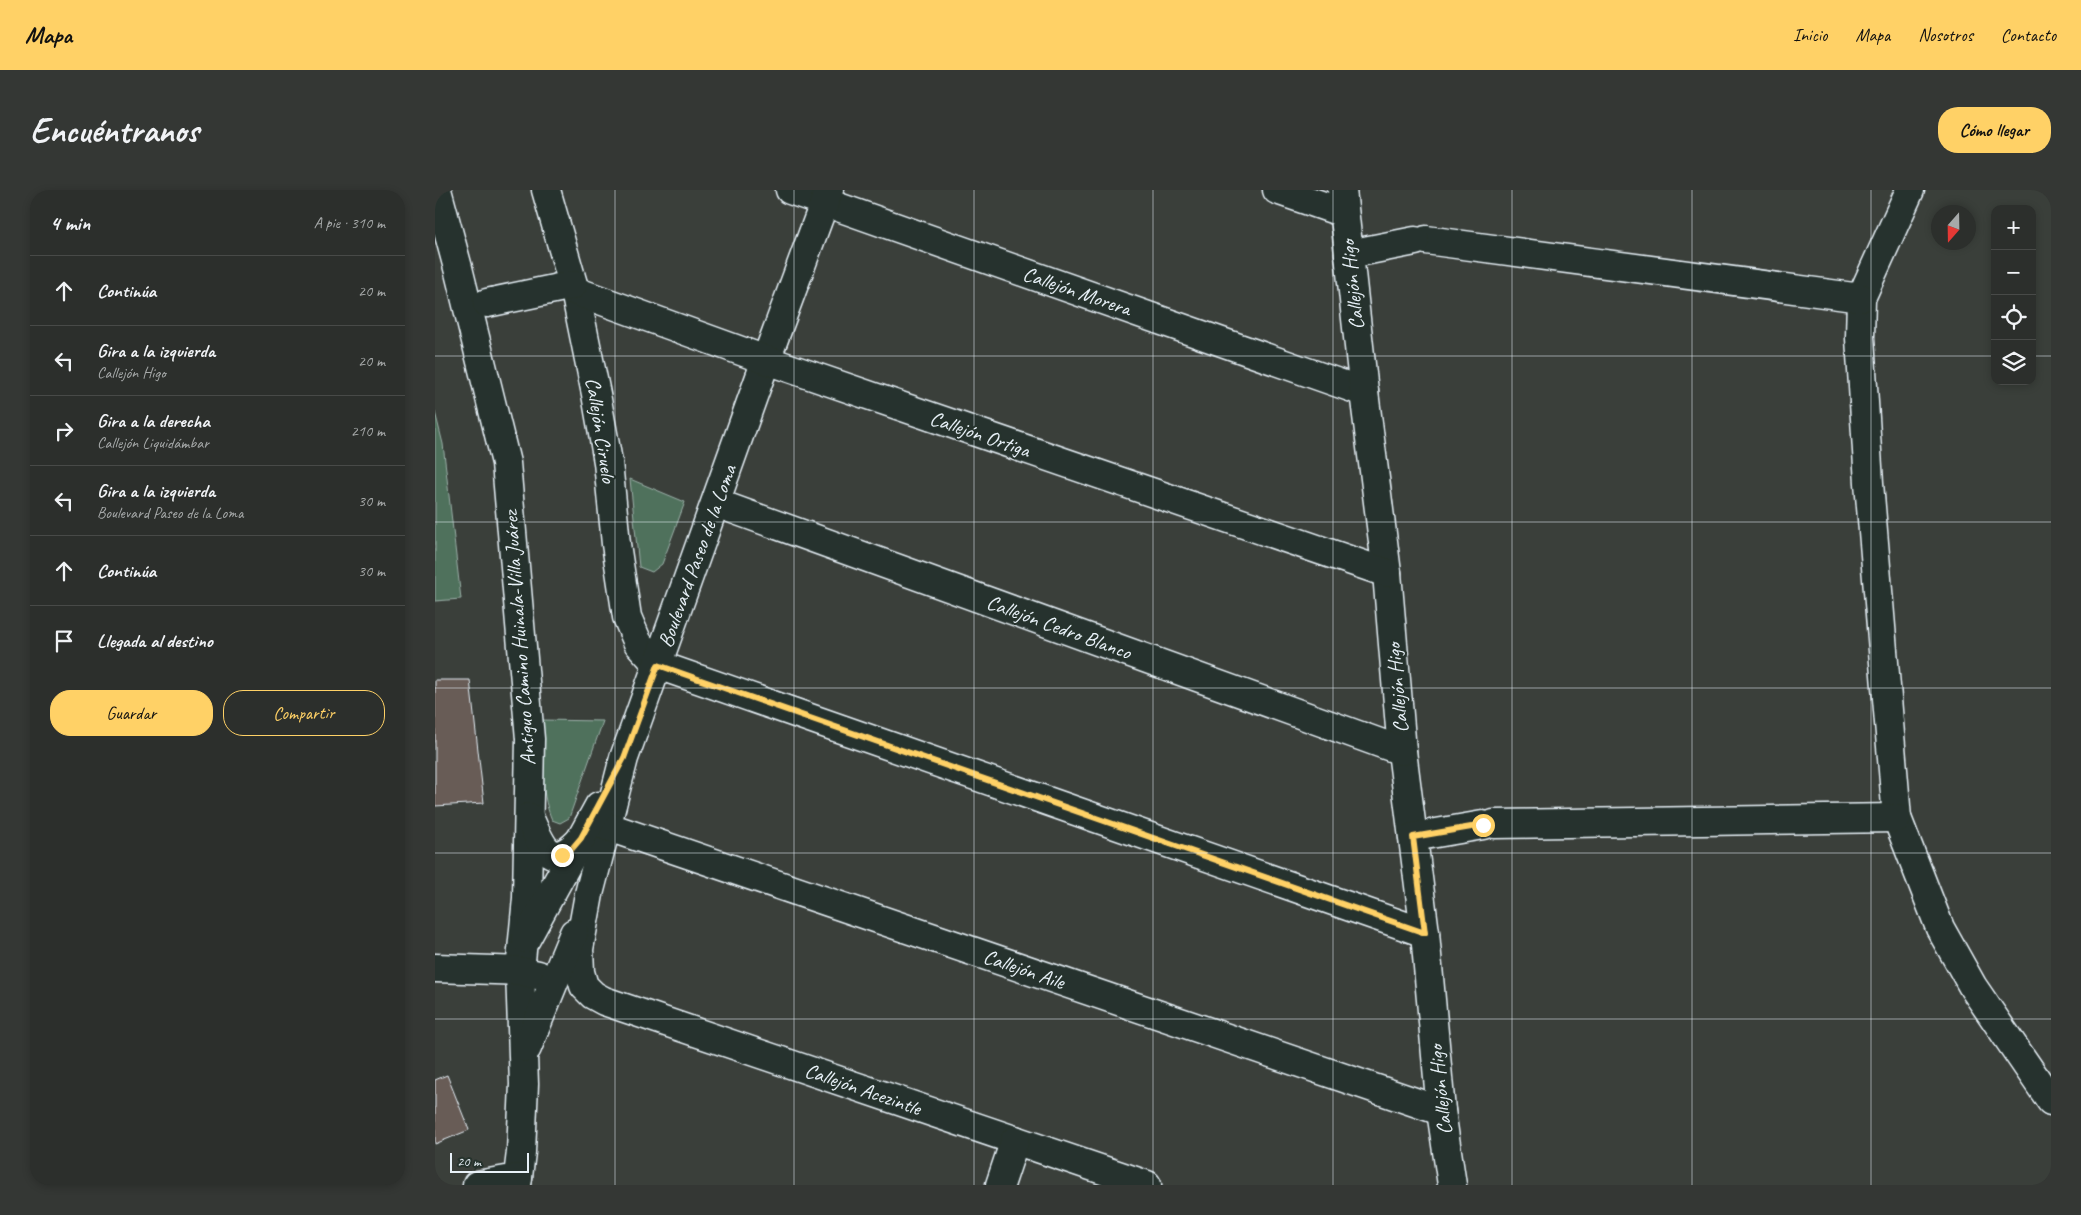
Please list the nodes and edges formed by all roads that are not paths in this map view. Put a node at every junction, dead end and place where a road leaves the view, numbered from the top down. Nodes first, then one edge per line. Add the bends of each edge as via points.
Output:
1 (437, 190) edge
2 (546, 190) edge
3 (790, 190) edge
4 (1277, 190) edge
5 (1910, 190) edge
6 (827, 196) edge
7 (1343, 201) edge
8 (1349, 254) junction
9 (574, 288) junction
10 (1861, 298) junction
11 (487, 303) dead end
12 (766, 360) junction
13 (1364, 392) junction
14 (716, 503) junction
15 (1387, 573) junction
16 (658, 665) junction
17 (1402, 752) junction
18 (529, 816) junction
19 (1897, 818) junction
20 (593, 829) junction
21 (1413, 837) junction
22 (589, 894) junction
23 (1425, 933) junction
24 (522, 958) junction
25 (435, 968) edge
26 (556, 979) junction
27 (584, 986) junction
28 (523, 1057) junction
29 (2051, 1102) edge
30 (1441, 1111) junction
31 (1015, 1140) junction
32 (517, 1181) edge
33 (477, 1185) edge
34 (1000, 1185) edge
35 (1147, 1185) edge
36 (1452, 1185) edge

1 - 18 street, Antiguo Camino Huinala-Villa Juárez via 506,463 530,740
2 - 9 street, Callejón Ciruelo
3 - 6 street, Callejón Morera
4 - 7 street
5 - 10 street
6 - 12 street, Boulevard Paseo de la Loma
6 - 13 street, Callejón Morera
7 - 8 street, Callejón Higo
8 - 10 street via 1420,241
8 - 13 street, Callejón Higo
9 - 11 street
9 - 12 street, Callejón Ortiga
9 - 16 street, Callejón Ciruelo via 608,462 627,617 638,643
10 - 19 street via 1860,338 1869,483
12 - 14 street, Boulevard Paseo de la Loma
12 - 15 street, Callejón Ortiga
13 - 15 street, Callejón Higo
14 - 16 street, Boulevard Paseo de la Loma
14 - 17 street, Callejón Cedro Blanco
15 - 17 street, Callejón Higo
16 - 20 street, Boulevard Paseo de la Loma via 624,758
16 - 23 street
17 - 21 street, Callejón Higo
18 - 20 street via 541,844 549,852 562,855
18 - 24 street, Antiguo Camino Huinala-Villa Juárez
19 - 21 street via 1488,825
19 - 29 street via 1940,928 1973,987
20 - 22 street, Boulevard Paseo de la Loma
20 - 24 street
20 - 30 street, Callejón Aile
21 - 23 street, Callejón Higo
22 - 26 street
22 - 27 street, Boulevard Paseo de la Loma via 579,949
23 - 30 street, Callejón Higo
24 - 25 street
24 - 26 street
24 - 28 street, Antiguo Camino Huinala-Villa Juárez
26 - 27 street
26 - 28 street
27 - 31 street, Callejón Acezintle via 603,1001
28 - 32 street, Antiguo Camino Huinala-Villa Juárez
30 - 36 street, Callejón Higo
31 - 34 street
31 - 35 street, Callejón Acezintle
32 - 33 street

